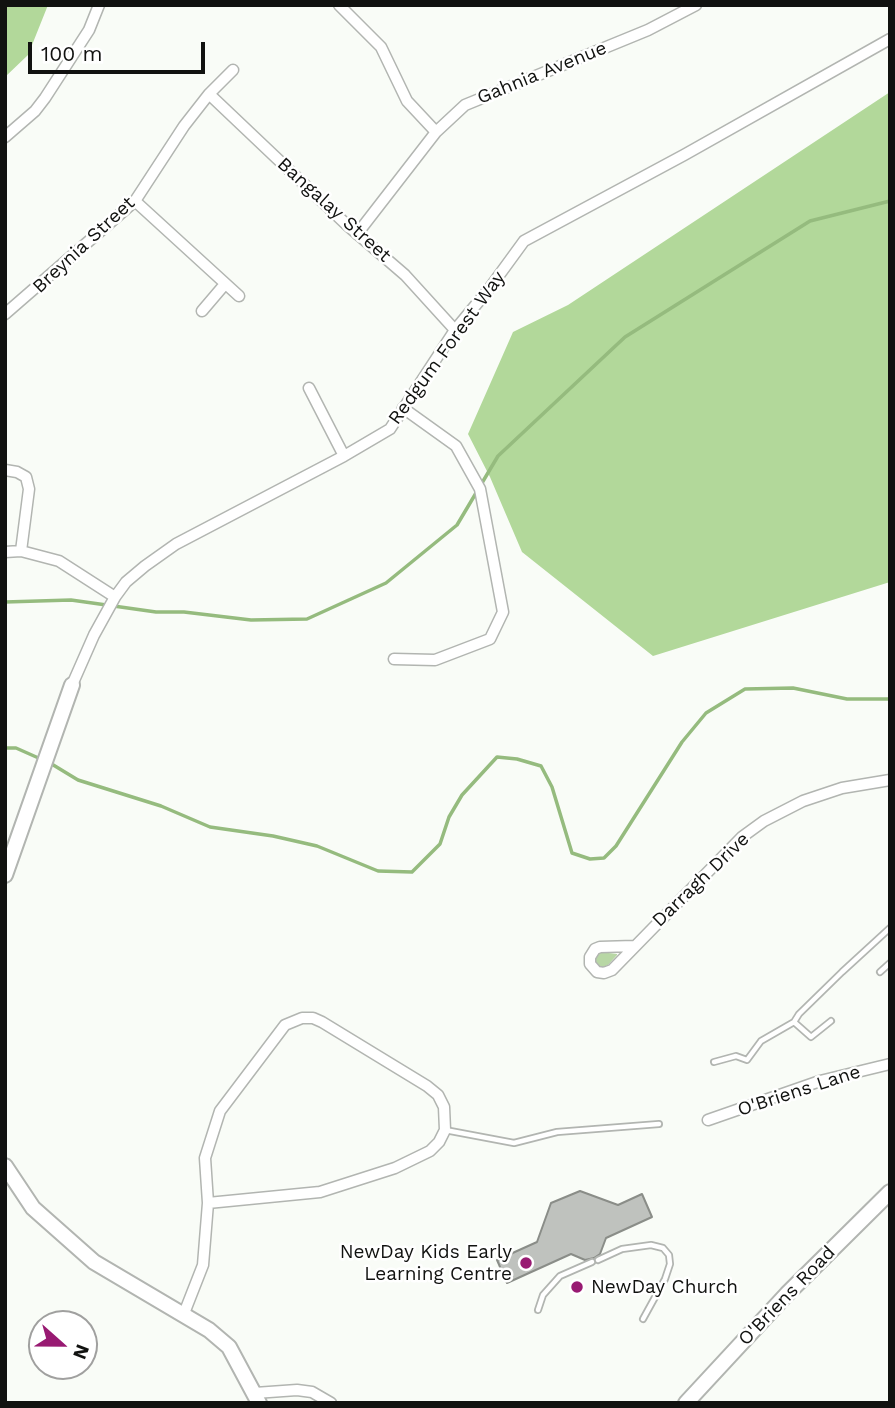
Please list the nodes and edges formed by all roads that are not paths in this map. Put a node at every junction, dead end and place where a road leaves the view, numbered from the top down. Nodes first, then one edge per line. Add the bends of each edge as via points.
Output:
1 (99, 5) edge
2 (339, 5) edge
3 (696, 5) edge
4 (890, 38) edge
5 (233, 70) dead end
6 (209, 94) junction
7 (436, 132) junction
8 (5, 137) edge
9 (135, 201) junction
10 (357, 234) junction
11 (225, 284) junction
12 (239, 296) dead end
13 (202, 311) dead end
14 (5, 314) edge
15 (455, 330) junction
16 (309, 388) dead end
17 (403, 408) junction
18 (344, 456) junction
19 (5, 470) edge
20 (21, 551) junction
21 (5, 552) edge
22 (115, 597) junction
23 (394, 659) dead end
24 (72, 685) joint
25 (890, 780) edge
26 (6, 874) edge
27 (890, 928) edge
28 (634, 946) dead end
29 (890, 963) edge
30 (880, 972) dead end
31 (831, 1021) dead end
32 (794, 1022) junction
33 (714, 1062) dead end
34 (890, 1064) edge
35 (708, 1120) dead end
36 (659, 1124) dead end
37 (444, 1130) junction
38 (5, 1166) edge
39 (890, 1192) edge
40 (208, 1203) junction
41 (598, 1260) dead end
42 (592, 1262) dead end
43 (537, 1310) dead end
44 (183, 1316) junction
45 (643, 1319) dead end
46 (257, 1398) edge
47 (331, 1403) edge
48 (686, 1403) edge

1 - 8 street via 89,30 46,98
2 - 7 street via 382,47 407,102
3 - 7 street, Gahnia Avenue via 648,30 465,105
4 - 15 street, Redgum Forest Way via 524,241
5 - 6 street, Breynia Street
6 - 9 street, Breynia Street
6 - 10 street, Bangalay Street
7 - 10 street, Gahnia Avenue
9 - 11 street
9 - 14 street, Breynia Street
10 - 15 street, Bangalay Street via 405,275
11 - 12 street
11 - 13 street
15 - 17 street, Redgum Forest Way
16 - 18 street
17 - 18 street, Redgum Forest Way via 390,429
17 - 23 street via 456,446 480,489 503,612 490,639 435,660
18 - 22 street, Redgum Forest Way via 176,544 126,582
19 - 20 street via 26,477 29,489
20 - 21 street
20 - 22 street via 59,561
22 - 24 street, Redgum Forest Way
24 - 26 street, Redgum Forest Way
25 - 28 street, Darragh Drive via 842,788 764,821 742,837
27 - 32 lane
29 - 30 lane
31 - 32 lane via 811,1037
32 - 33 lane via 767,1036 747,1060 736,1056
34 - 35 street, O'Briens Lane via 820,1081
36 - 37 lane via 557,1132 514,1143
37 - 40 street via 430,1151 395,1168 320,1192
37 - 40 street via 444,1107 427,1086 322,1022 293,1020 219,1111 205,1158
38 - 44 street via 33,1209 94,1262
39 - 48 street, O'Briens Road
40 - 44 street via 203,1265
41 - 45 lane via 622,1249 651,1245 669,1255 665,1279
42 - 43 lane via 561,1276 543,1295
44 - 46 street via 229,1347
46 - 47 street via 297,1390

